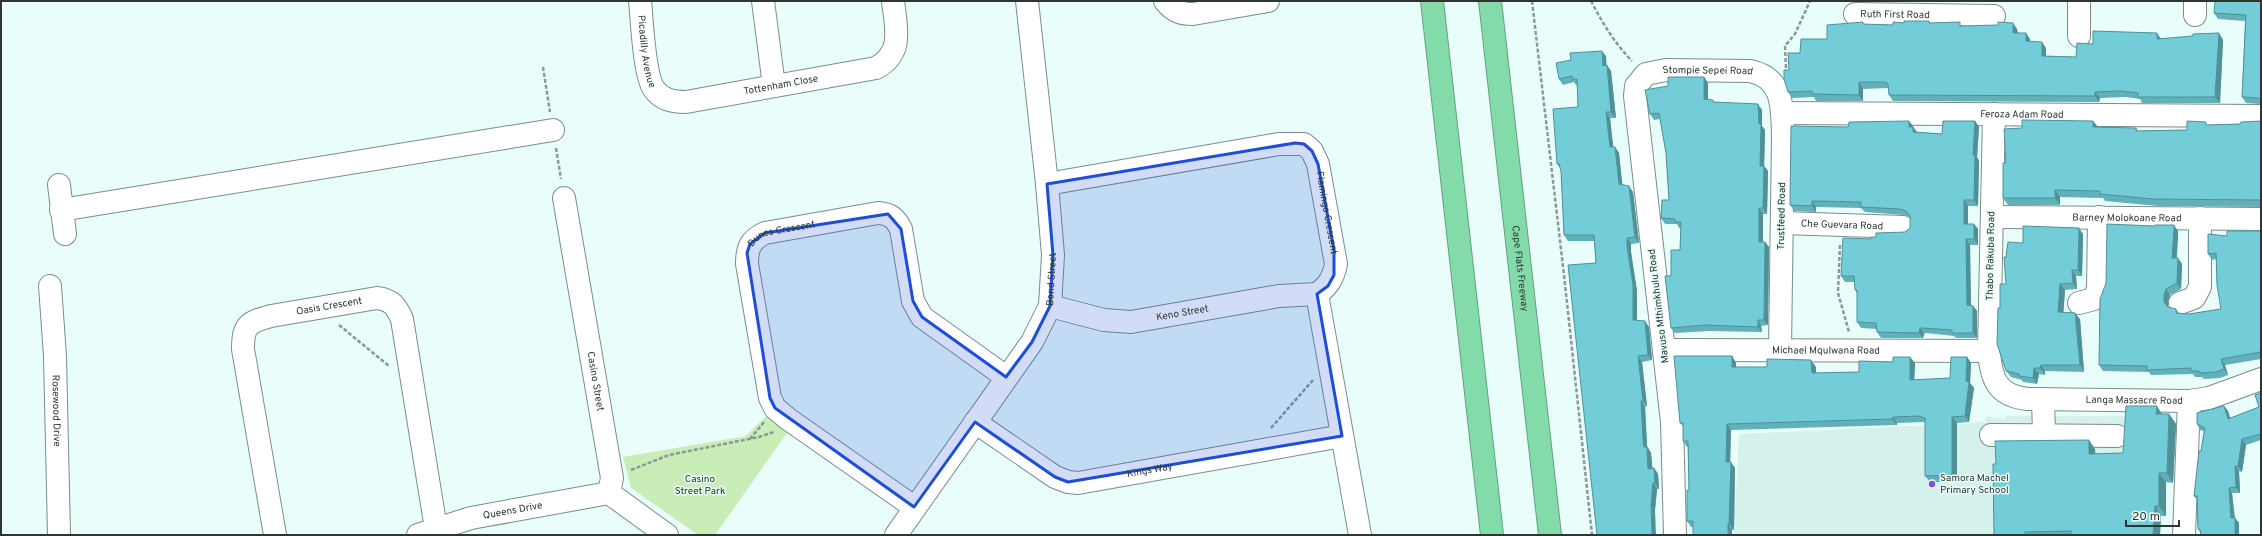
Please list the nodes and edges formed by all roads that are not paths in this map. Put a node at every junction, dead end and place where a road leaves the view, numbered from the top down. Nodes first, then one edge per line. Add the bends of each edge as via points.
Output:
1 (640, 1) edge
2 (763, 1) edge
3 (893, 1) edge
4 (1027, 1) edge
5 (1165, 1) edge
6 (1268, 1) edge
7 (1432, 1) edge
8 (1490, 1) edge
9 (2079, 1) edge
10 (1936, 8) edge
11 (1854, 14) dead end
12 (1994, 16) dead end
13 (2079, 36) dead end
14 (1643, 76) joint
15 (1780, 78) joint
16 (774, 86) junction
17 (662, 97) joint
18 (1782, 113) junction
19 (1994, 114) junction
20 (2261, 116) edge
21 (553, 130) dead end
22 (1047, 184) junction
23 (58, 185) dead end
24 (564, 198) dead end
25 (62, 210) junction
26 (1992, 217) junction
27 (2099, 217) junction
28 (2200, 218) junction
29 (2261, 219) edge
30 (1782, 223) junction
31 (1903, 227) dead end
32 (65, 234) dead end
33 (50, 286) dead end
34 (1317, 294) junction
35 (2079, 303) dead end
36 (2180, 304) dead end
37 (1050, 306) junction
38 (1780, 349) junction
39 (1664, 350) junction
40 (1989, 350) junction
41 (1006, 378) junction
42 (2261, 379) edge
43 (2005, 393) joint
44 (2043, 399) junction
45 (2189, 402) junction
46 (975, 422) junction
47 (1991, 435) dead end
48 (2044, 435) junction
49 (1342, 436) junction
50 (2117, 436) dead end
51 (610, 486) junction
52 (914, 507) junction
53 (430, 533) edge
54 (60, 535) edge
55 (275, 535) edge
56 (667, 535) edge
57 (896, 535) edge
58 (1360, 535) edge
59 (1492, 535) edge
60 (1550, 535) edge
61 (1675, 535) edge
62 (2184, 535) edge

1 - 17 street, Picadilly Avenue via 648,74 653,88
2 - 16 street
3 - 16 street, Tottenham Close via 896,41 894,53 887,62 876,68
4 - 22 street, Bond Street
5 - 6 street via 1177,12 1193,14
7 - 59 highway
8 - 60 highway, Cape Flats Freeway
9 - 13 street
10 - 11 street, Ruth First Road
10 - 12 street, Ruth First Road
14 - 15 street, Stompie Sepei Road via 1666,70 1750,71
14 - 39 street, Mavuso Mthimkhulu Road via 1635,96
15 - 18 street, Trustfeed Road
16 - 17 street, Tottenham Close via 686,102 672,102
18 - 19 street, Feroza Adam Road
18 - 30 street, Trustfeed Road
19 - 20 street, Feroza Adam Road
19 - 26 street, Thabo Rakuba Road
21 - 25 street
22 - 34 street, Flamingo Crescent via 1279,144 1304,144 1312,151 1318,164 1336,264 1328,286
22 - 37 street, Bond Street via 1053,255
23 - 25 street
24 - 51 street, Casino Street
25 - 32 street
26 - 27 street, Barney Molokoane Road
26 - 40 street, Thabo Rakuba Road
27 - 28 street, Barney Molokoane Road
27 - 35 street via 2098,289 2094,299
28 - 29 street, Barney Molokoane Road
28 - 36 street via 2200,287 2194,298
30 - 31 street, Che Guevara Road
30 - 38 street, Trustfeed Road
33 - 54 street, Rosewood Drive via 55,356
34 - 37 street, Keno Street via 1279,296 1131,322 1104,320
34 - 49 street
37 - 41 street, Bond Street via 1032,342
38 - 39 street, Michael Mqulwana Road
38 - 40 street, Michael Mqulwana Road
39 - 61 street, Mavuso Mthimkhulu Road via 1674,453
40 - 43 street, Thabo Rakuba Road via 1993,377
41 - 46 street, Bond Street
41 - 52 street, Dunes Crescent via 922,317 913,301 901,228 895,218 888,214 878,213 765,233 750,244 747,264 770,398 775,408 788,420
42 - 45 street, Langa Massacre Road via 2210,398
43 - 44 street, Langa Massacre Road via 2017,398
44 - 45 street, Langa Massacre Road
44 - 48 street
45 - 62 street
46 - 49 street, Kings Way via 1055,477 1078,483
46 - 52 street, Bond Street
47 - 48 street
48 - 50 street
49 - 58 street
51 - 53 street, Queens Drive via 471,518
51 - 56 street
52 - 57 street, Bond Street
53 - 55 street, Oasis Crescent via 402,319 397,308 389,300 377,298 255,320 247,326 243,335 243,349

